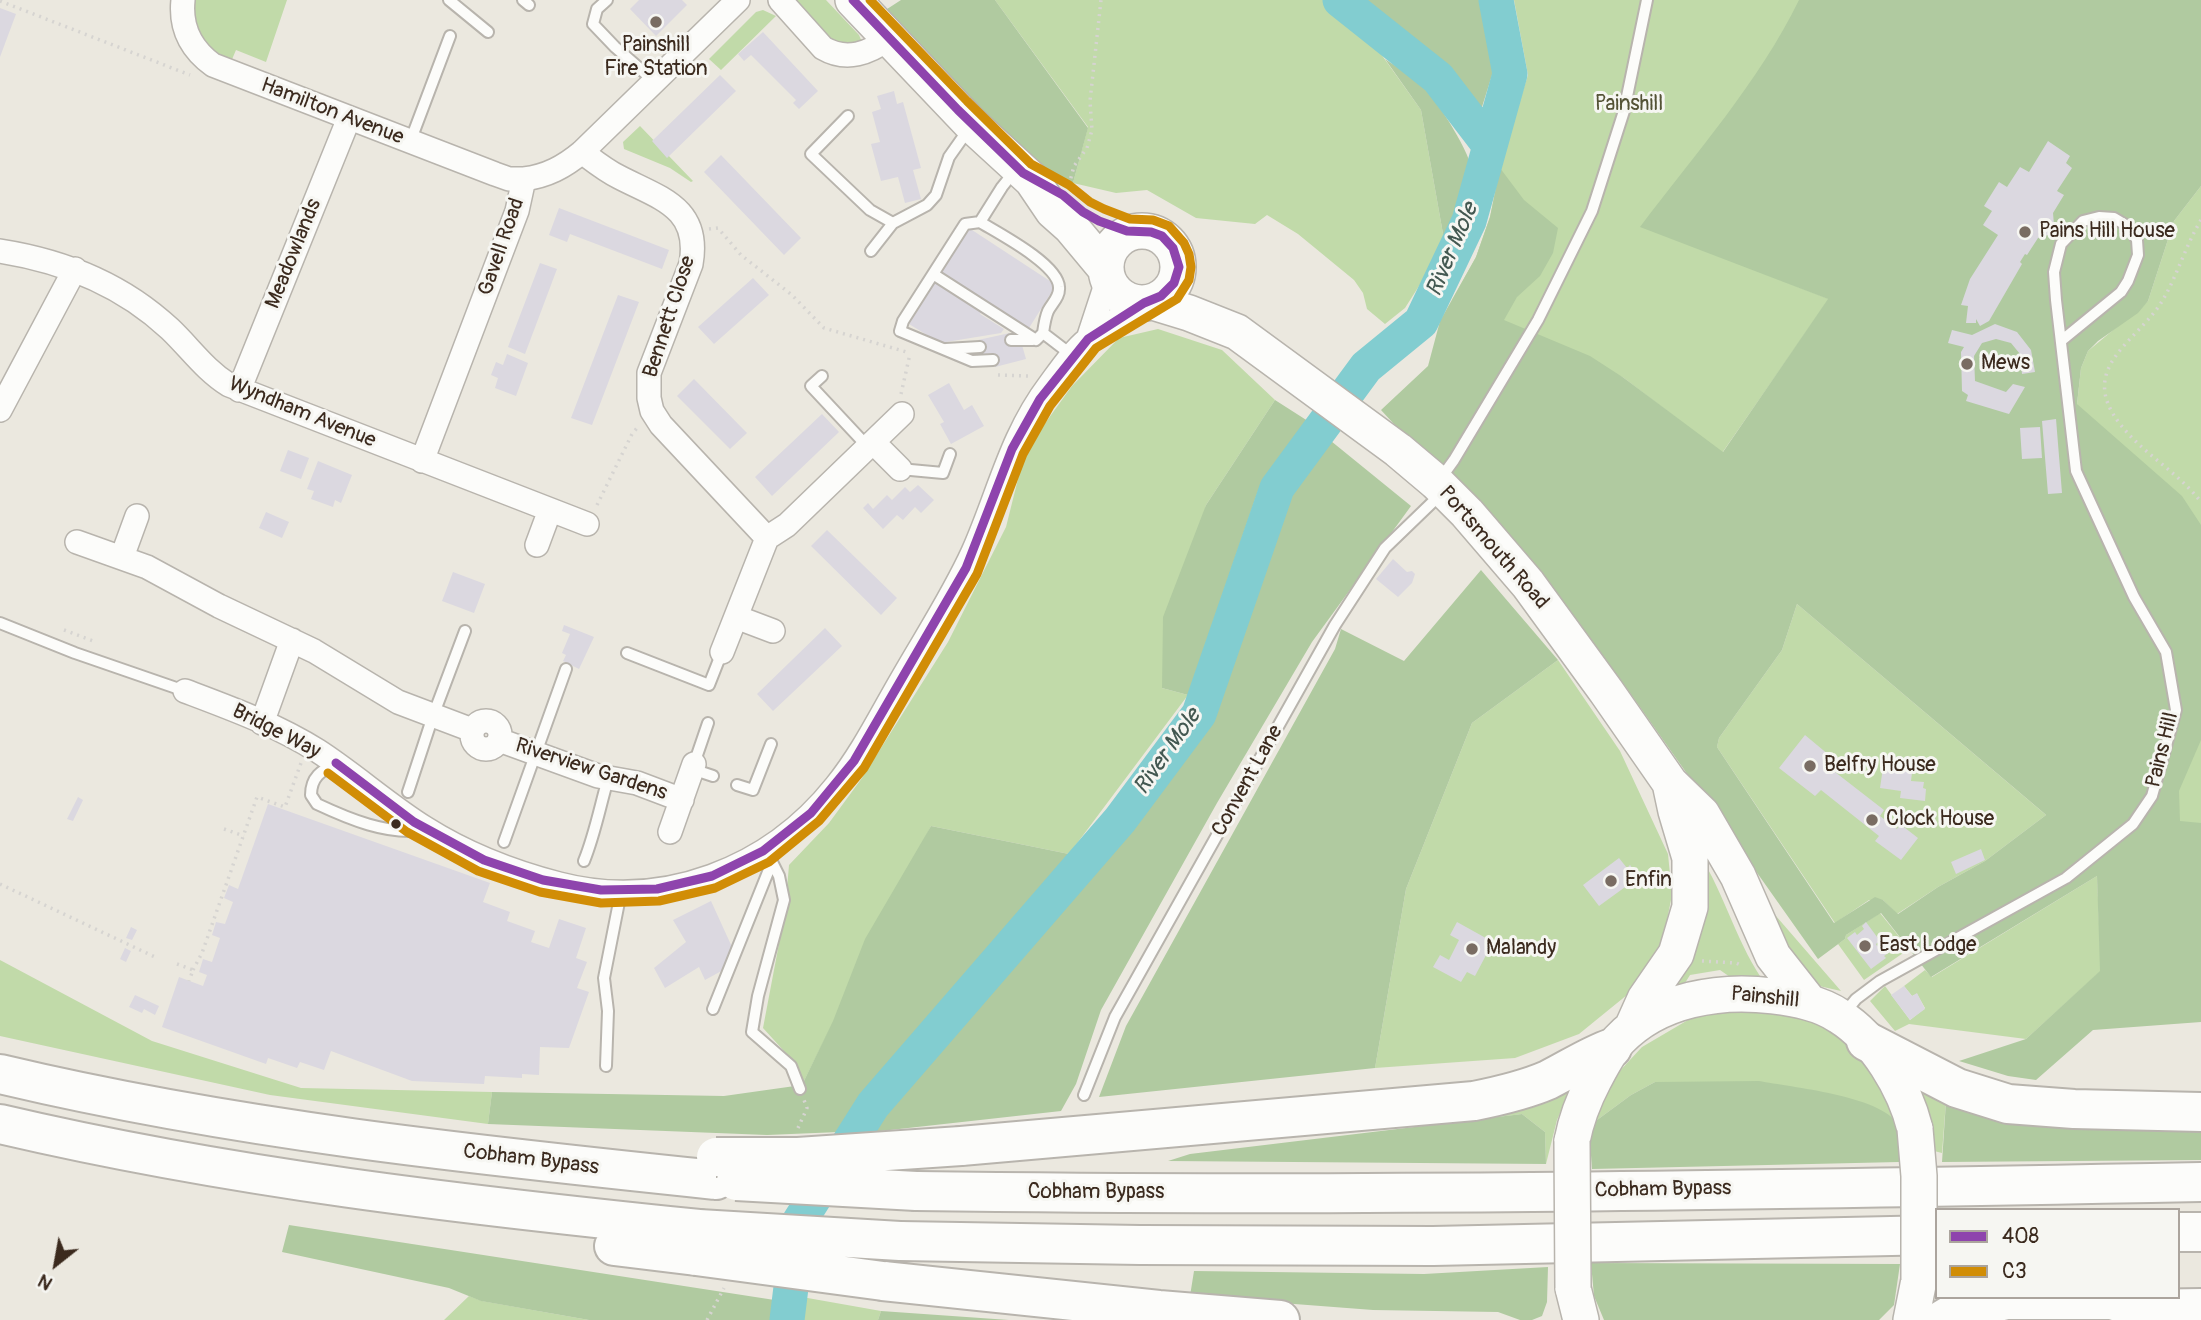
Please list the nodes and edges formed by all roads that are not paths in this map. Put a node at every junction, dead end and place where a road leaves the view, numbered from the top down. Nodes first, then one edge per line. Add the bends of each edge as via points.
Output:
1 (183, 0) edge
2 (449, 0) edge
3 (607, 0) edge
4 (738, 0) edge
5 (780, 0) edge
6 (853, 0) edge
7 (1647, 0) edge
8 (488, 32) dead end
9 (450, 36) dead end
10 (890, 38) junction
11 (654, 81) junction
12 (848, 116) dead end
13 (349, 118) junction
14 (972, 125) junction
15 (410, 142) junction
16 (582, 152) junction
17 (1025, 174) junction
18 (524, 179) junction
19 (980, 222) junction
20 (893, 223) junction
21 (1131, 232) junction
22 (0, 251) edge
23 (872, 251) dead end
24 (1179, 265) junction
25 (75, 269) junction
26 (1107, 273) junction
27 (933, 274) junction
28 (1149, 302) junction
29 (1237, 332) junction
30 (1039, 337) junction
31 (1012, 340) dead end
32 (2061, 341) junction
33 (1080, 347) junction
34 (980, 348) dead end
35 (940, 349) junction
36 (1024, 352) dead end
37 (993, 360) dead end
38 (822, 376) dead end
39 (239, 390) junction
40 (0, 410) edge
41 (902, 414) road end
42 (871, 444) junction
43 (950, 454) dead end
44 (422, 461) junction
45 (900, 469) joint
46 (1441, 486) junction
47 (550, 510) junction
48 (137, 516) dead end
49 (587, 524) road end
50 (767, 538) junction
51 (77, 542) dead end
52 (537, 545) dead end
53 (122, 557) junction
54 (736, 617) junction
55 (0, 623) edge
56 (465, 631) dead end
57 (773, 631) dead end
58 (292, 640) junction
59 (722, 652) joint
60 (627, 653) dead end
61 (566, 669) dead end
62 (185, 691) joint
63 (433, 716) junction
64 (262, 723) junction
65 (708, 723) dead end
66 (771, 744) dead end
67 (536, 753) junction
68 (336, 763) junction
69 (700, 770) joint
70 (608, 779) junction
71 (1670, 783) junction
72 (737, 785) dead end
73 (408, 792) dead end
74 (682, 800) junction
75 (426, 829) junction
76 (670, 832) dead end
77 (504, 842) dead end
78 (772, 854) junction
79 (584, 861) dead end
80 (621, 892) junction
81 (1810, 1003) junction
82 (713, 1009) dead end
83 (1854, 1029) junction
84 (1622, 1038) junction
85 (606, 1066) dead end
86 (0, 1074) edge
87 (800, 1089) dead end
88 (1084, 1095) dead end
89 (2201, 1112) edge
90 (0, 1124) edge
91 (716, 1169) junction
92 (2201, 1182) edge
93 (2180, 1232) edge
94 (2201, 1232) edge
95 (1935, 1235) edge
96 (697, 1242) junction
97 (1577, 1304) edge
98 (2201, 1308) edge
99 (2139, 1309) junction
100 (1280, 1320) edge
101 (1911, 1320) edge
102 (1942, 1320) edge
103 (2008, 1320) edge

1 - 13 street, Hamilton Avenue via 188,38 203,58
2 - 8 lane
3 - 11 lane via 597,9 593,24
4 - 11 street, Gavell Road
5 - 10 street via 823,48 839,55 867,52
6 - 10 main road
7 - 46 lane, Convent Lane via 1624,111 1592,211 1538,320
9 - 15 lane
10 - 14 main road
11 - 16 street, Gavell Road
12 - 20 lane via 811,155 870,210
13 - 15 street, Hamilton Avenue
13 - 39 street, Meadowlands
14 - 17 main road
14 - 20 lane via 948,157 936,195
15 - 18 street, Hamilton Avenue via 509,179
16 - 18 street, Gavell Road via 554,171
16 - 50 street, Bennett Close via 668,201 690,230 691,264 649,373 652,411
17 - 19 lane via 1002,187
17 - 21 main road via 1098,220
17 - 26 main road
18 - 44 street, Gavell Road via 517,211
19 - 27 lane via 965,224
19 - 30 lane via 995,238 1056,278 1057,298
20 - 23 lane
21 - 24 main road via 1150,231 1167,240
21 - 26 main road via 1110,250
22 - 25 street, Wyndham Avenue
24 - 28 main road via 1169,291
24 - 29 main road, Portsmouth Road
25 - 39 street, Wyndham Avenue via 135,301 169,328 208,370
25 - 40 street
26 - 28 main road via 1112,286 1126,299
26 - 33 street, Bridge Way
27 - 30 lane
27 - 35 lane via 900,331
28 - 29 main road, Portsmouth Road
28 - 33 street, Bridge Way
29 - 46 main road, Portsmouth Road
30 - 31 lane
30 - 33 lane
30 - 36 lane
32 - 32 lane, Pains Hill via 2054,272 2061,244 2083,221 2114,218 2129,227 2137,240 2138,255 2129,281
32 - 83 lane, Pains Hill via 2076,471 2134,597 2166,652 2176,710 2152,796 2133,824 2066,878 1880,981 1856,999
33 - 78 street, Bridge Way via 1050,384 1012,449 966,568 862,748 838,785
34 - 35 lane
35 - 37 lane via 972,360
38 - 42 lane via 811,386
39 - 44 street, Wyndham Avenue
41 - 42 street
42 - 45 street
42 - 50 street via 787,525
43 - 45 lane via 943,473
44 - 47 street, Wyndham Avenue
46 - 71 main road, Portsmouth Road via 1528,584
46 - 88 lane, Convent Lane via 1385,548 1335,625 1115,1017
47 - 49 street, Wyndham Avenue
47 - 52 street
48 - 53 street
50 - 54 street
51 - 53 street, Riverview Gardens
53 - 58 street, Riverview Gardens
54 - 57 street
54 - 59 street
55 - 62 lane
56 - 63 lane
58 - 63 street, Riverview Gardens via 398,702
58 - 64 street
59 - 60 lane via 709,685
61 - 67 lane
62 - 64 street, Bridge Way
63 - 67 street, Riverview Gardens via 472,730 475,745 483,749 493,748 499,740
63 - 73 lane
64 - 68 street, Bridge Way
65 - 69 lane
66 - 72 lane via 753,790
67 - 70 street, Riverview Gardens
67 - 77 lane
68 - 75 street, Bridge Way
68 - 75 lane via 314,779 311,795 317,804 383,828
69 - 74 street, Riverview Gardens
70 - 74 street, Riverview Gardens via 637,783
70 - 79 lane
71 - 81 main road, Portsmouth Road via 1702,814 1738,876 1773,956
71 - 84 main road, Portsmouth Road via 1690,858 1690,907 1676,954
74 - 76 street, Riverview Gardens
75 - 80 street, Bridge Way via 528,875 581,889
78 - 80 street, Bridge Way via 704,879
78 - 82 lane
78 - 87 lane via 784,900 752,1032 791,1066
80 - 85 lane via 604,978
81 - 83 main road, Painshill
81 - 84 main road, Painshill via 1750,993 1714,994 1668,1008
83 - 89 highway via 1957,1088 2008,1104
83 - 101 main road, Painshill, bridge via 1884,1061 1904,1096 1915,1129 1919,1280
84 - 91 highway, bridge via 1548,1079 1474,1101 890,1153 798,1157
84 - 97 main road, bridge via 1589,1089 1574,1127
86 - 91 highway, Cobham Bypass via 299,1133 523,1160
90 - 96 highway via 230,1170 404,1218 534,1237
91 - 92 highway, Cobham Bypass, bridge via 916,1191 1120,1194
93 - 94 highway
95 - 96 highway, bridge via 1433,1246
96 - 100 highway, bridge via 883,1281
98 - 99 highway
99 - 102 highway via 2112,1300 2006,1300
99 - 103 highway via 2086,1319

